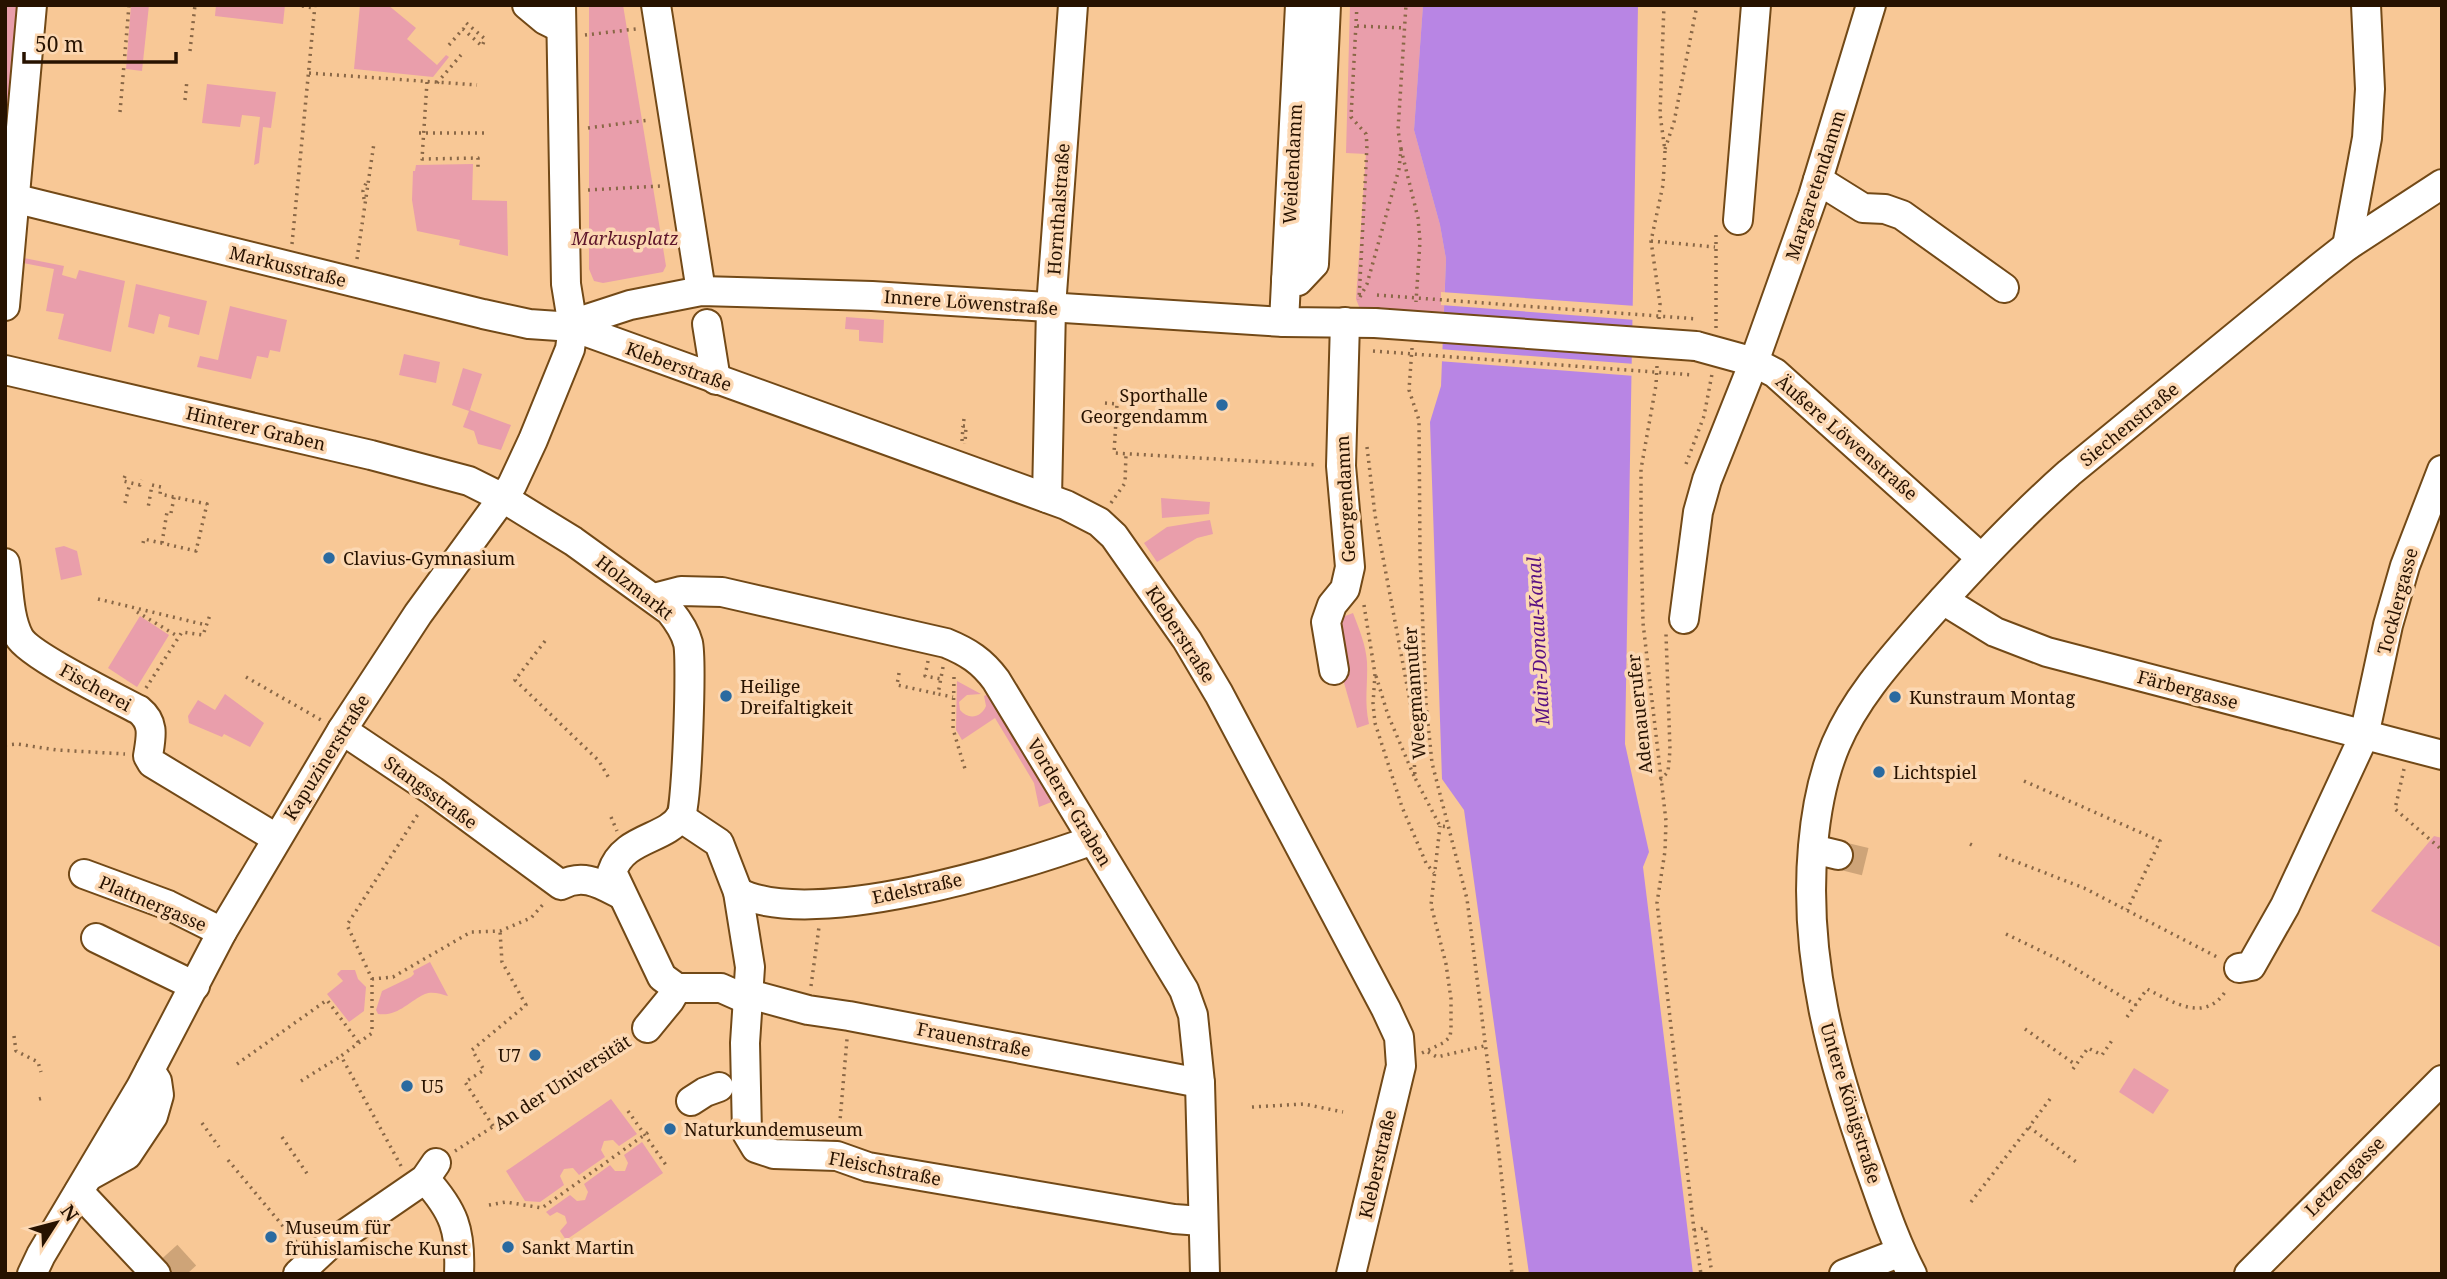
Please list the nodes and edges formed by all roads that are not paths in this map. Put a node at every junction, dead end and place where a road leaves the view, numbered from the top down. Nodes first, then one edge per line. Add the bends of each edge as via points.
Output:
1 (32, 5) edge
2 (527, 5) edge
3 (1073, 5) edge
4 (1300, 5) edge
5 (1326, 5) edge
6 (1756, 5) edge
7 (1871, 5) edge
8 (2366, 5) edge
9 (657, 16) edge
10 (561, 24) edge
11 (1818, 180) junction
12 (2442, 184) edge
13 (10, 197) edge
14 (1727, 224) road end
15 (2347, 246) junction
16 (1286, 280) junction
17 (2004, 288) dead end
18 (701, 291) junction
19 (5, 306) edge
20 (1051, 307) junction
21 (1363, 312) junction
22 (1284, 322) junction
23 (707, 324) dead end
24 (573, 327) junction
25 (1703, 339) joint
26 (1754, 362) junction
27 (5, 370) edge
28 (716, 380) junction
29 (2442, 470) edge
30 (503, 498) junction
31 (1046, 498) junction
32 (1980, 557) junction
33 (5, 563) edge
34 (654, 598) junction
35 (1943, 600) junction
36 (1684, 619) dead end
37 (1334, 670) dead end
38 (1856, 707) joint
39 (330, 724) junction
40 (2364, 736) junction
41 (2442, 755) edge
42 (680, 817) junction
43 (276, 838) junction
44 (1093, 840) junction
45 (84, 874) dead end
46 (738, 892) junction
47 (622, 895) junction
48 (222, 932) junction
49 (96, 938) dead end
50 (2239, 968) road end
51 (195, 986) junction
52 (677, 988) junction
53 (748, 997) junction
54 (647, 1028) road end
55 (2442, 1080) edge
56 (734, 1082) junction
57 (1200, 1083) junction
58 (691, 1101) dead end
59 (84, 1184) junction
60 (1202, 1221) junction
61 (1907, 1263) edge
62 (305, 1267) edge
63 (2255, 1268) edge
64 (32, 1274) edge
65 (156, 1274) edge
66 (459, 1274) edge
67 (1205, 1274) edge
68 (1351, 1274) edge
69 (1844, 1274) edge

1 - 13 street
2 - 10 street via 545,20
3 - 20 street, Hornthalstraße
4 - 16 street, Weidendamm
5 - 16 street via 1314,264 1298,281
6 - 14 street
7 - 11 street, Margaretendamm
8 - 15 street via 2367,138
9 - 18 street
10 - 24 street via 566,284
11 - 17 street via 1863,208 1902,215
11 - 26 street, Margaretendamm
12 - 15 street, Siechenstraße
13 - 19 street
13 - 24 street, Markusstraße via 132,217 289,267 518,321
15 - 32 street, Siechenstraße via 2069,473
16 - 22 street, Weidendamm
18 - 20 street, Innere Löwenstraße
18 - 24 street, Innere Löwenstraße via 630,305
20 - 22 street, Innere Löwenstraße
20 - 31 street, Hornthalstraße
21 - 22 street, Innere Löwenstraße
21 - 25 street, Innere Löwenstraße, bridge
21 - 37 street, Georgendamm via 1341,466 1350,567 1345,589 1326,622
23 - 28 street
24 - 28 street, Kleberstraße
24 - 30 street, Kapuzinerstraße via 566,362
25 - 26 street, Äußere Löwenstraße
26 - 32 street, Äußere Löwenstraße via 1785,381
26 - 36 street, Margaretendamm via 1701,501
27 - 30 street, Hinterer Graben via 433,470
28 - 31 street, Kleberstraße
29 - 40 street, Tocklergasse via 2405,566
30 - 34 street, Holzmarkt
30 - 39 street, Kapuzinerstraße
31 - 68 street, Kleberstraße via 1085,513 1114,536 1187,640 1399,1037 1415,1054
32 - 35 street, Siechenstraße
33 - 43 street, Fischerei via 20,639 31,650 147,716 152,729 148,756 152,762
34 - 42 street, Holzmarkt via 681,625 689,646 685,794
34 - 44 street, Vorderer Graben via 681,591 722,592 946,643 969,653 985,664 996,680
35 - 38 street, Siechenstraße via 1888,662
35 - 40 street, Färbergasse via 1995,632 2047,652
38 - 61 street, Untere Königstraße via 1837,742 1817,804 1825,852 1812,942 1825,1028 1863,1150
39 - 43 street, Kapuzinerstraße
39 - 47 street, Stangsstraße via 433,791 561,885 588,879
40 - 41 street, Färbergasse
40 - 50 street, Tocklergasse via 2285,906 2251,966
42 - 46 street, Fleischstraße via 719,843
42 - 47 street via 631,847 615,863 612,872
43 - 48 street, Kapuzinerstraße
44 - 46 street, Edelstraße via 954,881 841,904 763,901
44 - 57 street, Vorderer Graben via 1184,990 1192,1015
45 - 48 street, Plattnergasse via 168,905
46 - 53 street, Fleischstraße via 750,967
47 - 52 street via 662,977
48 - 51 street, Kapuzinerstraße
49 - 51 street
51 - 59 street, Kapuzinerstraße
52 - 53 street, Frauenstraße via 721,988
52 - 54 street, An der Universität
53 - 56 street, Fleischstraße
53 - 57 street, Frauenstraße
55 - 63 street, Letzengasse
56 - 58 street
56 - 60 street, Fleischstraße via 747,1133 756,1147 774,1154 837,1156 862,1166 977,1187
57 - 60 street, Vorderer Graben
59 - 64 street, Kapuzinerstraße
59 - 65 street
60 - 67 street, Vorderer Graben
61 - 69 street
62 - 66 street via 425,1177 444,1199 455,1224

